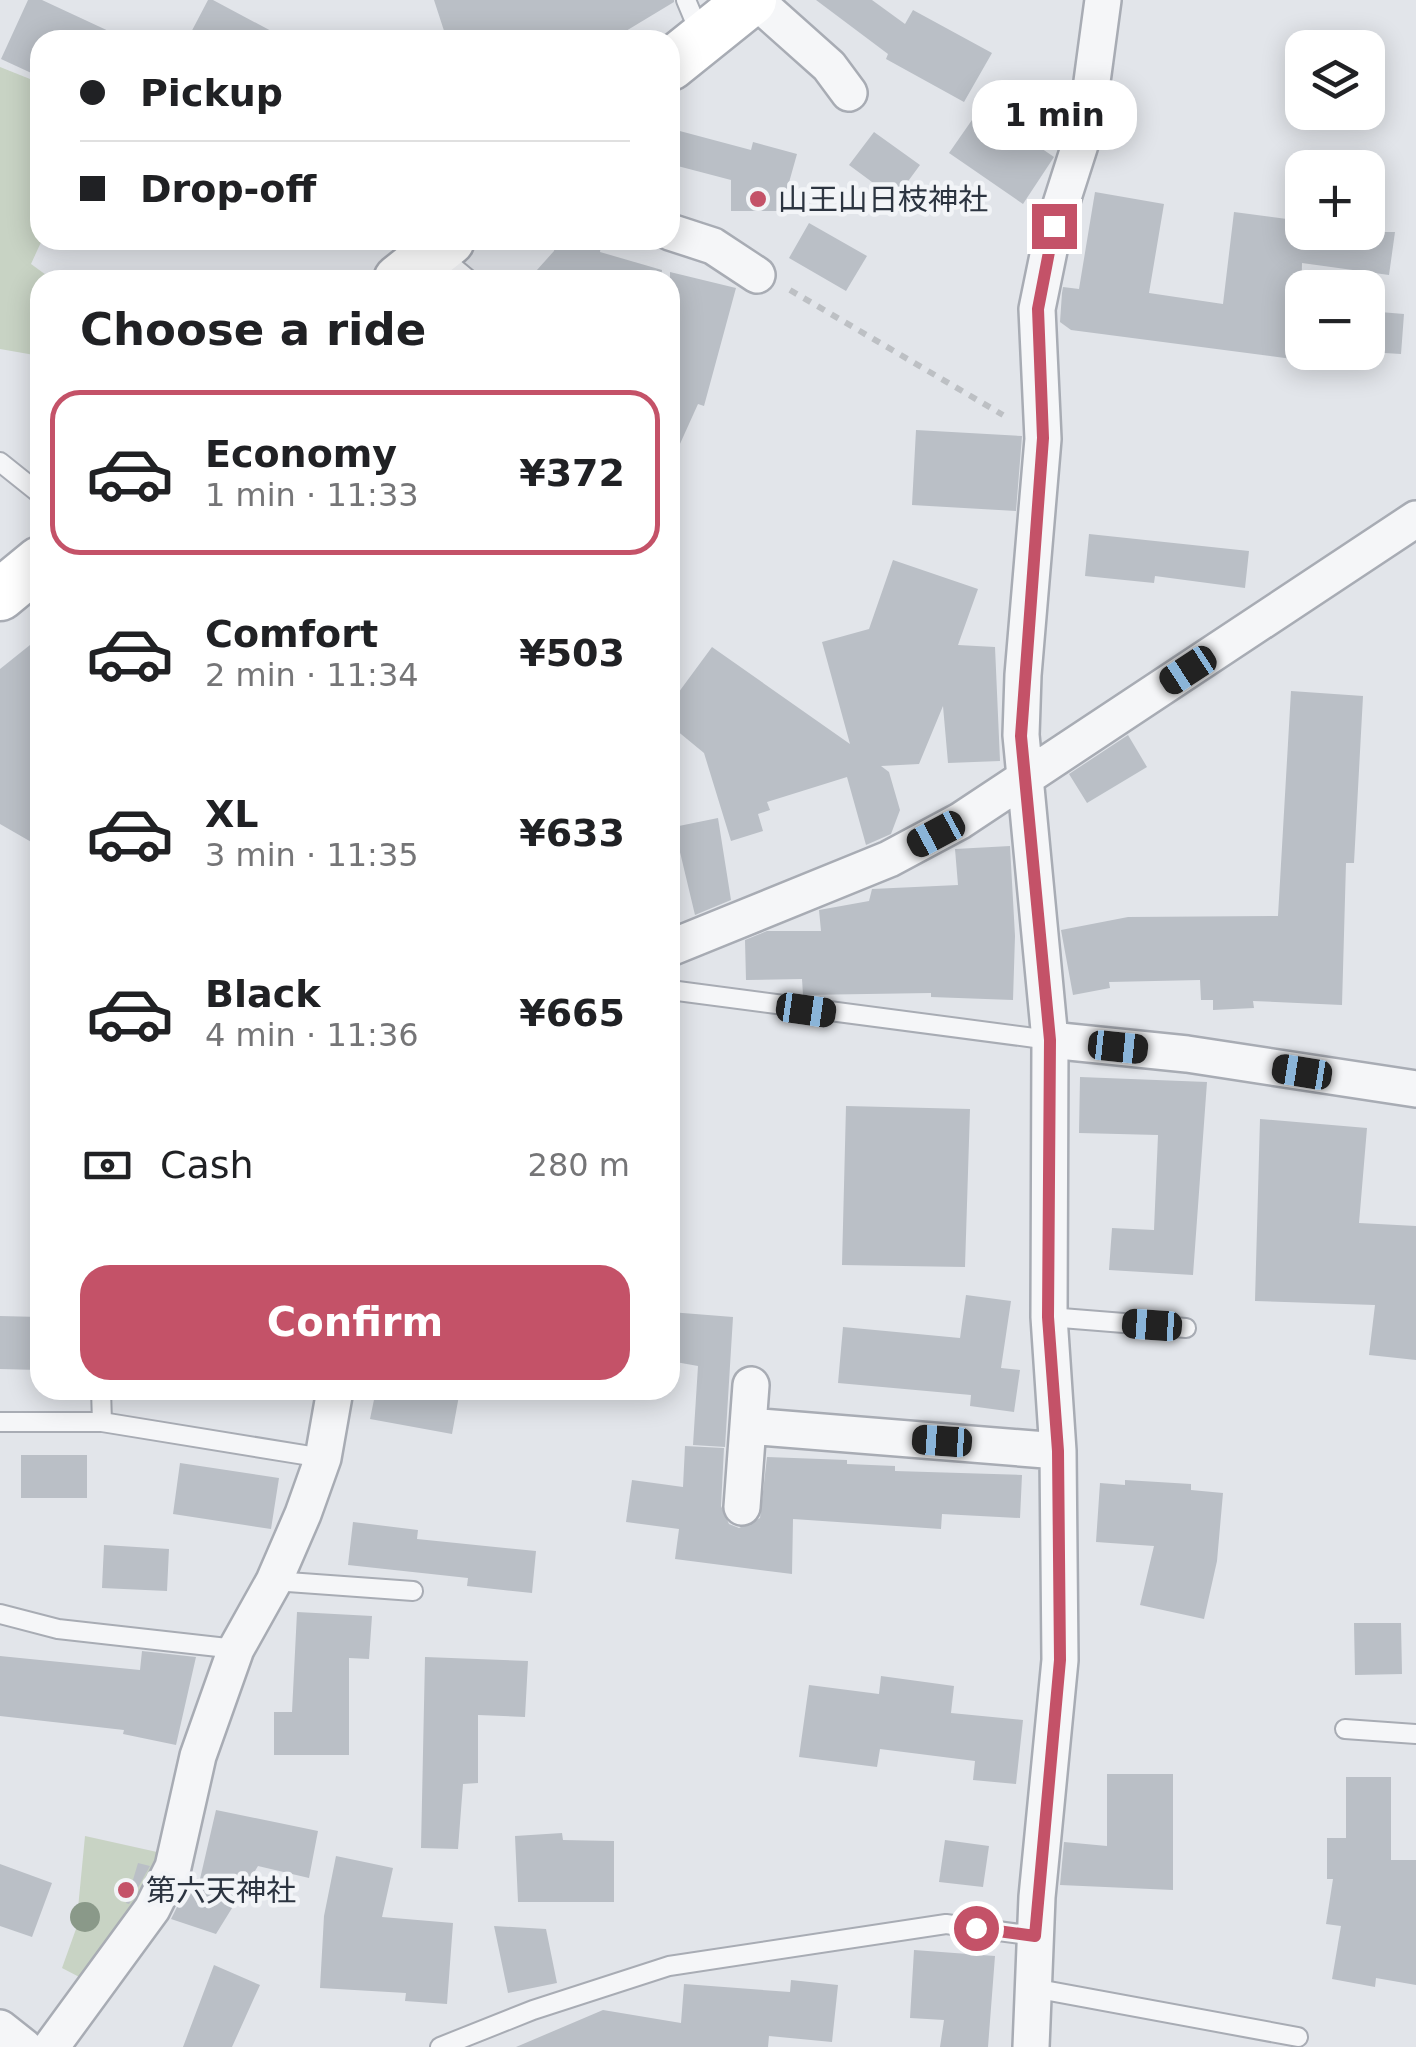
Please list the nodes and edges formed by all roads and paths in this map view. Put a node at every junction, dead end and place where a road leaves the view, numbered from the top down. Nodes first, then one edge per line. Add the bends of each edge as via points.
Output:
1 (753, 0) edge
2 (1103, 0) edge
3 (686, 35) edge
4 (849, 93) dead end
5 (680, 235) edge
6 (757, 275) joint
7 (1043, 438) junction
8 (0, 462) edge
9 (30, 486) edge
10 (1416, 520) edge
11 (1025, 777) junction
12 (680, 944) edge
13 (680, 991) edge
14 (1050, 1040) junction
15 (1416, 1089) edge
16 (1048, 1317) junction
17 (1186, 1328) dead end
18 (750, 1384) dead end
19 (102, 1400) edge
20 (334, 1400) edge
21 (0, 1422) edge
22 (102, 1422) junction
23 (748, 1426) junction
24 (1058, 1451) junction
25 (323, 1458) junction
26 (742, 1508) dead end
27 (274, 1581) junction
28 (412, 1591) dead end
29 (0, 1614) edge
30 (236, 1649) junction
31 (1345, 1729) dead end
32 (1416, 1734) edge
33 (1035, 1936) junction
34 (1034, 1988) junction
35 (0, 2028) edge
36 (1298, 2037) dead end
37 (24, 2047) edge
38 (51, 2047) edge
39 (440, 2047) edge
40 (1031, 2047) edge

1 - 3 street
1 - 4 street via 829,66
2 - 7 street via 1086,126 1054,226 1038,309
5 - 6 street via 714,246
6 - 7 path
7 - 11 street via 1023,675
8 - 9 lane
10 - 11 street
11 - 12 street via 889,859
11 - 14 street
13 - 14 lane
14 - 15 street
14 - 16 street
16 - 17 lane
16 - 24 street
18 - 23 street
19 - 22 lane
20 - 25 street
21 - 22 lane
22 - 25 lane
23 - 24 street
23 - 26 street
24 - 33 street via 1060,1660
25 - 27 street
27 - 28 lane
27 - 30 street
29 - 30 lane via 58,1629
30 - 38 street via 198,1756 173,1867 152,1909
31 - 32 lane
33 - 34 street
33 - 39 lane via 946,1924 669,1966
34 - 36 lane
34 - 40 street
35 - 37 street

